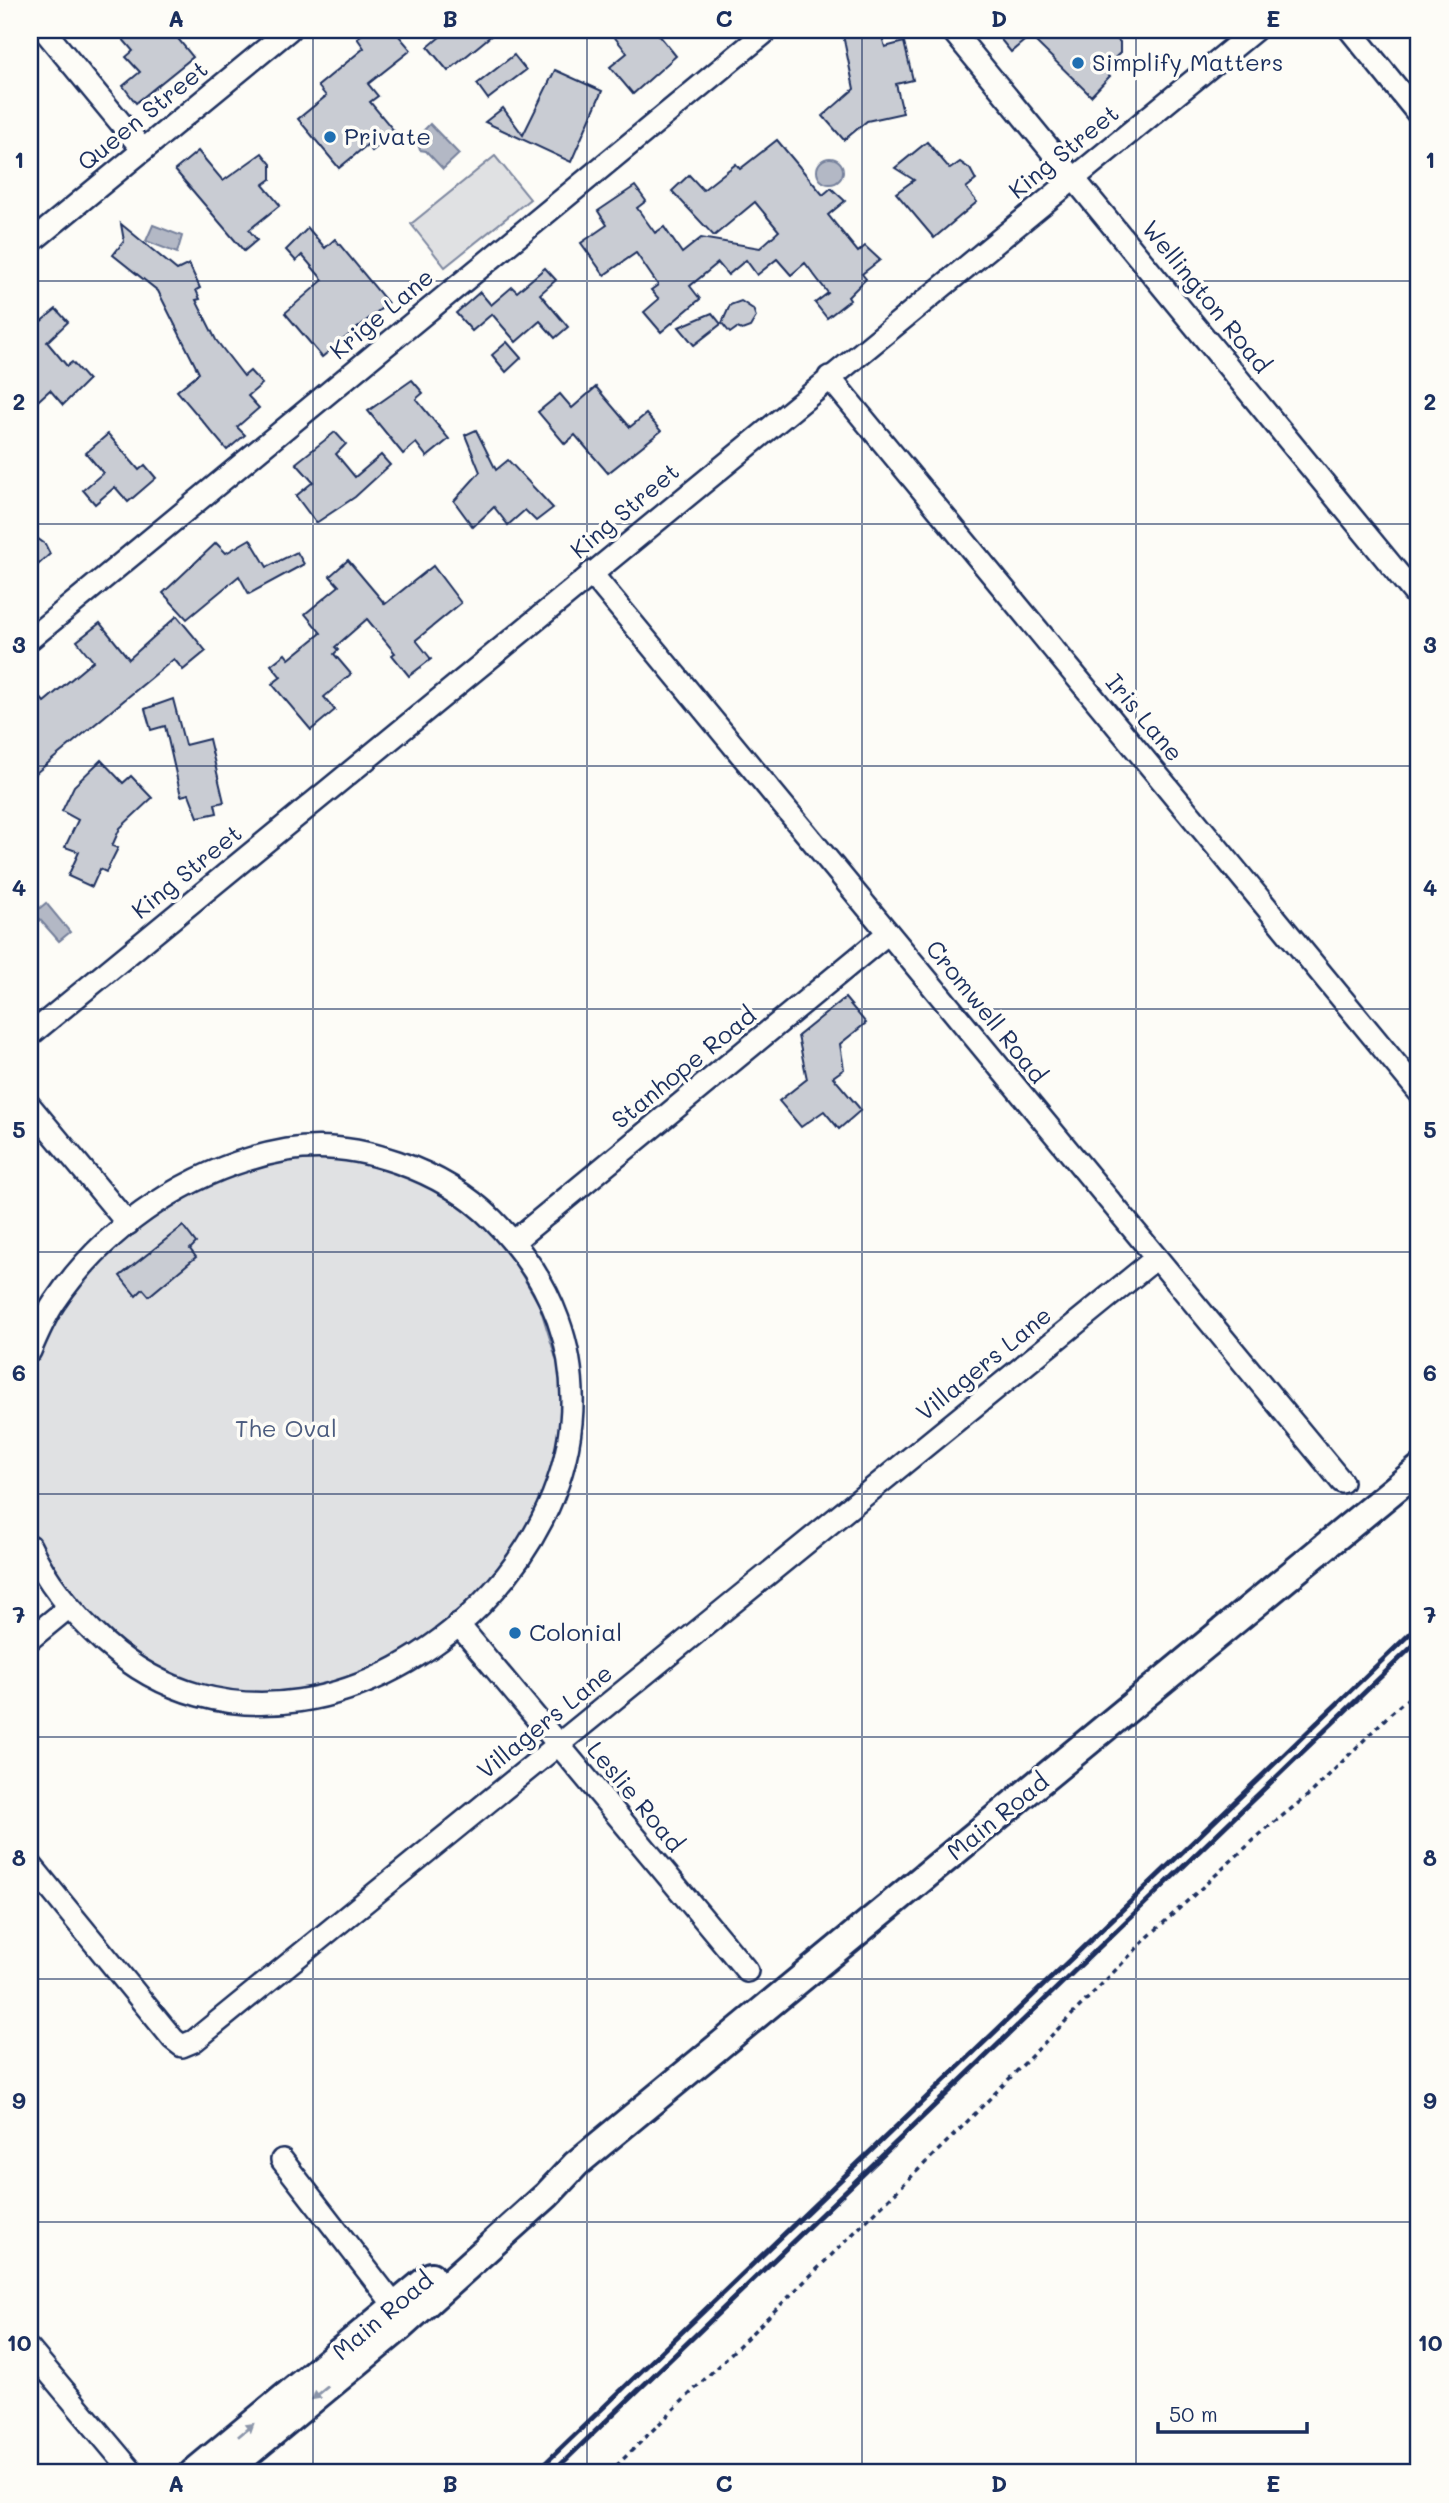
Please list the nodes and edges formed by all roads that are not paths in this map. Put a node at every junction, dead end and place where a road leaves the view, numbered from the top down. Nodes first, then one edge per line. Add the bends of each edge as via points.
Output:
1 (44, 30) edge
2 (289, 30) edge
3 (768, 30) edge
4 (952, 30) edge
5 (1255, 30) edge
6 (1350, 30) edge
7 (1419, 115) edge
8 (143, 150) junction
9 (1075, 179) junction
10 (30, 243) edge
11 (829, 377) junction
12 (591, 573) junction
13 (1419, 599) edge
14 (30, 639) edge
15 (888, 933) junction
16 (30, 1035) edge
17 (1419, 1092) edge
18 (30, 1106) edge
19 (128, 1224) junction
20 (513, 1242) junction
21 (1155, 1259) junction
22 (30, 1351) edge
23 (1419, 1469) edge
24 (1342, 1482) dead end
25 (30, 1546) edge
26 (69, 1607) junction
27 (458, 1624) junction
28 (30, 1639) edge
29 (558, 1746) junction
30 (30, 1864) edge
31 (747, 1971) dead end
32 (282, 2160) dead end
33 (576, 2164) junction
34 (396, 2306) junction
35 (30, 2350) edge
36 (134, 2473) edge
37 (193, 2473) edge
38 (224, 2473) edge

1 - 8 street
2 - 8 street, Queen Street
3 - 14 street, Krige Lane
4 - 9 street, Wellington Road
5 - 9 street, King Street
6 - 7 street
8 - 10 street, Queen Street
9 - 11 street, King Street
9 - 13 street, Wellington Road
11 - 12 street, King Street
11 - 17 street, Iris Lane
12 - 15 street, Cromwell Road
12 - 16 street, King Street
15 - 20 street, Stanhope Road
15 - 21 street, Cromwell Road
18 - 19 street
19 - 20 street via 178,1189 231,1164 288,1149 334,1149 429,1176 481,1210
19 - 22 street via 58,1298
20 - 27 street via 538,1278 558,1321 568,1364 570,1435 557,1492 539,1531 509,1574
21 - 24 street, Cromwell Road
21 - 29 street, Villagers Lane
23 - 33 main road, Main Road
25 - 26 street
26 - 27 street via 133,1665 189,1693 240,1702 326,1696 356,1686 404,1663
26 - 28 street
27 - 29 street, Leslie Road
29 - 30 street, Villagers Lane via 230,2015 183,2046 169,2035
29 - 31 street, Leslie Road
32 - 34 street
33 - 34 main road, Main Road via 540,2186
33 -> 38 main road, Main Road via 399,2328
37 -> 34 main road, Main Road
35 - 36 street

